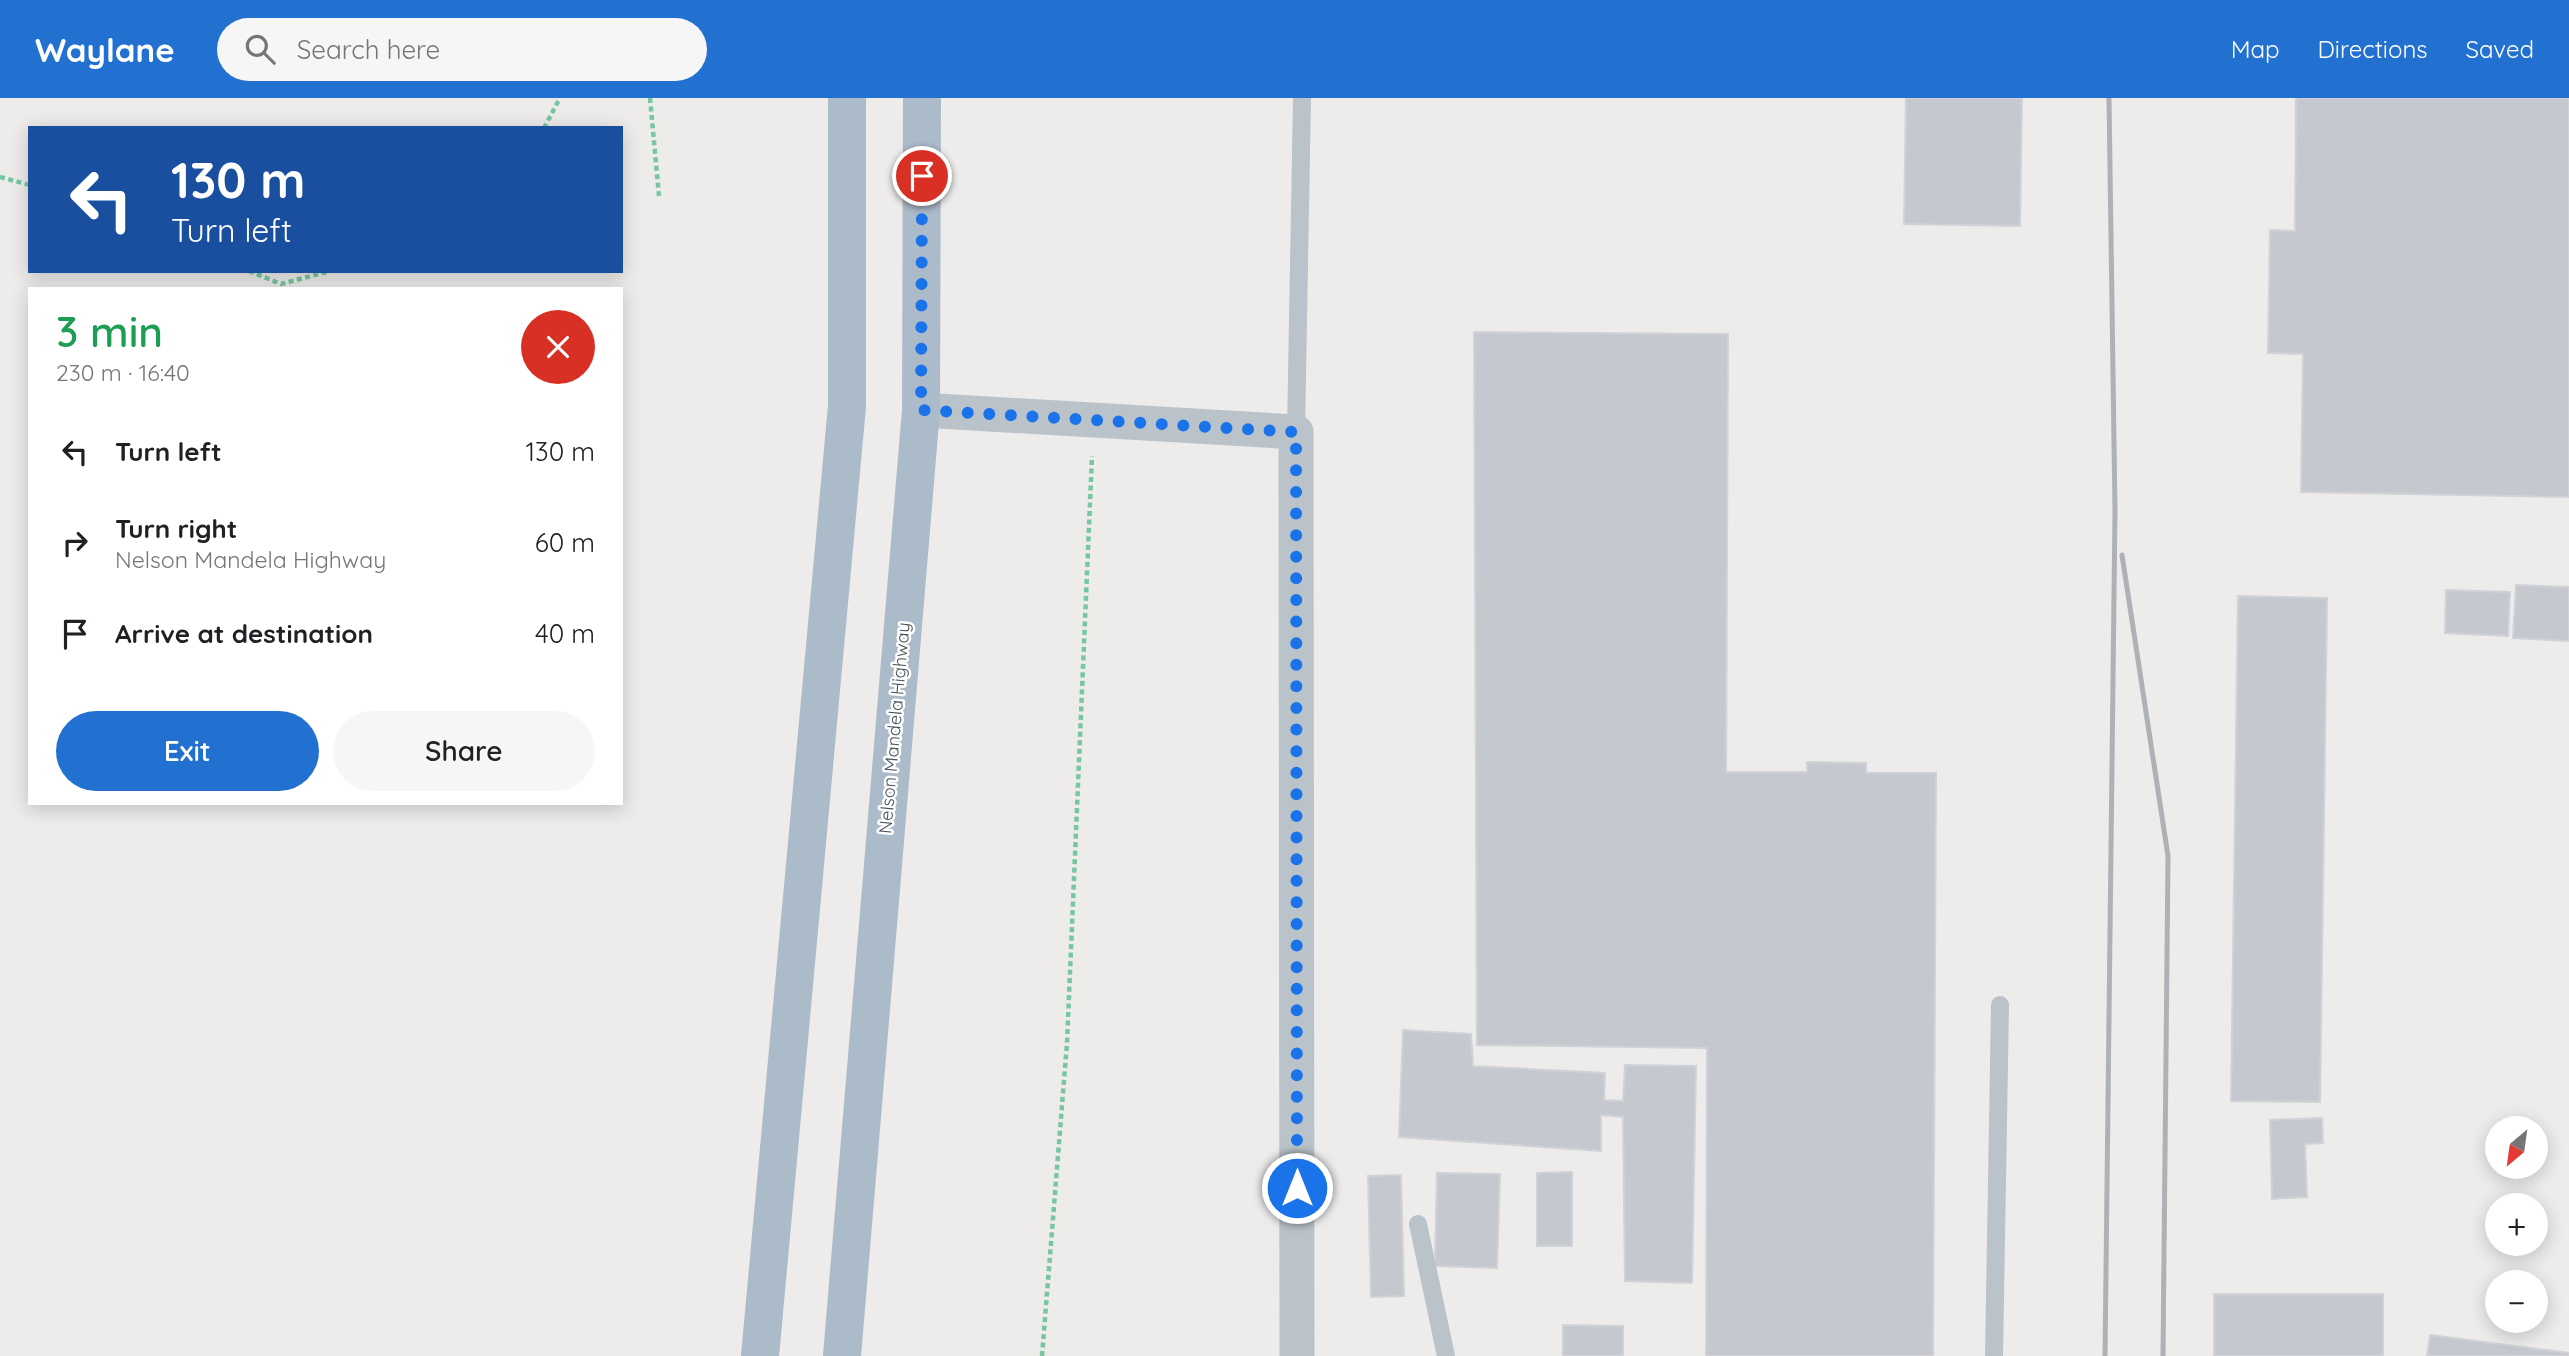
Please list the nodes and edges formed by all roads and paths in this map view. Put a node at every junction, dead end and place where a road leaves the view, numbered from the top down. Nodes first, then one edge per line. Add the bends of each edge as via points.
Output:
1 (560, 98) edge
2 (650, 98) edge
3 (847, 98) edge
4 (922, 98) edge
5 (1302, 98) edge
6 (545, 126) edge
7 (0, 177) edge
8 (28, 184) edge
9 (659, 196) dead end
10 (254, 273) edge
11 (322, 273) edge
12 (921, 410) junction
13 (1094, 421) junction
14 (1296, 432) junction
15 (2000, 1005) dead end
16 (1418, 1224) dead end
17 (760, 1356) edge
18 (842, 1356) edge
19 (1042, 1356) edge
20 (1297, 1356) edge
21 (1446, 1356) edge
22 (1994, 1356) edge

1 - 6 path
2 - 9 path
3 - 17 main road via 847,406
4 - 12 main road, Nelson Mandela Highway
5 - 14 lane
7 - 8 path
10 - 11 path via 281,284
12 - 13 street
12 - 18 main road, Nelson Mandela Highway
13 - 14 street
13 - 19 path via 1067,1043
14 - 20 street
15 - 22 lane
16 - 21 lane

